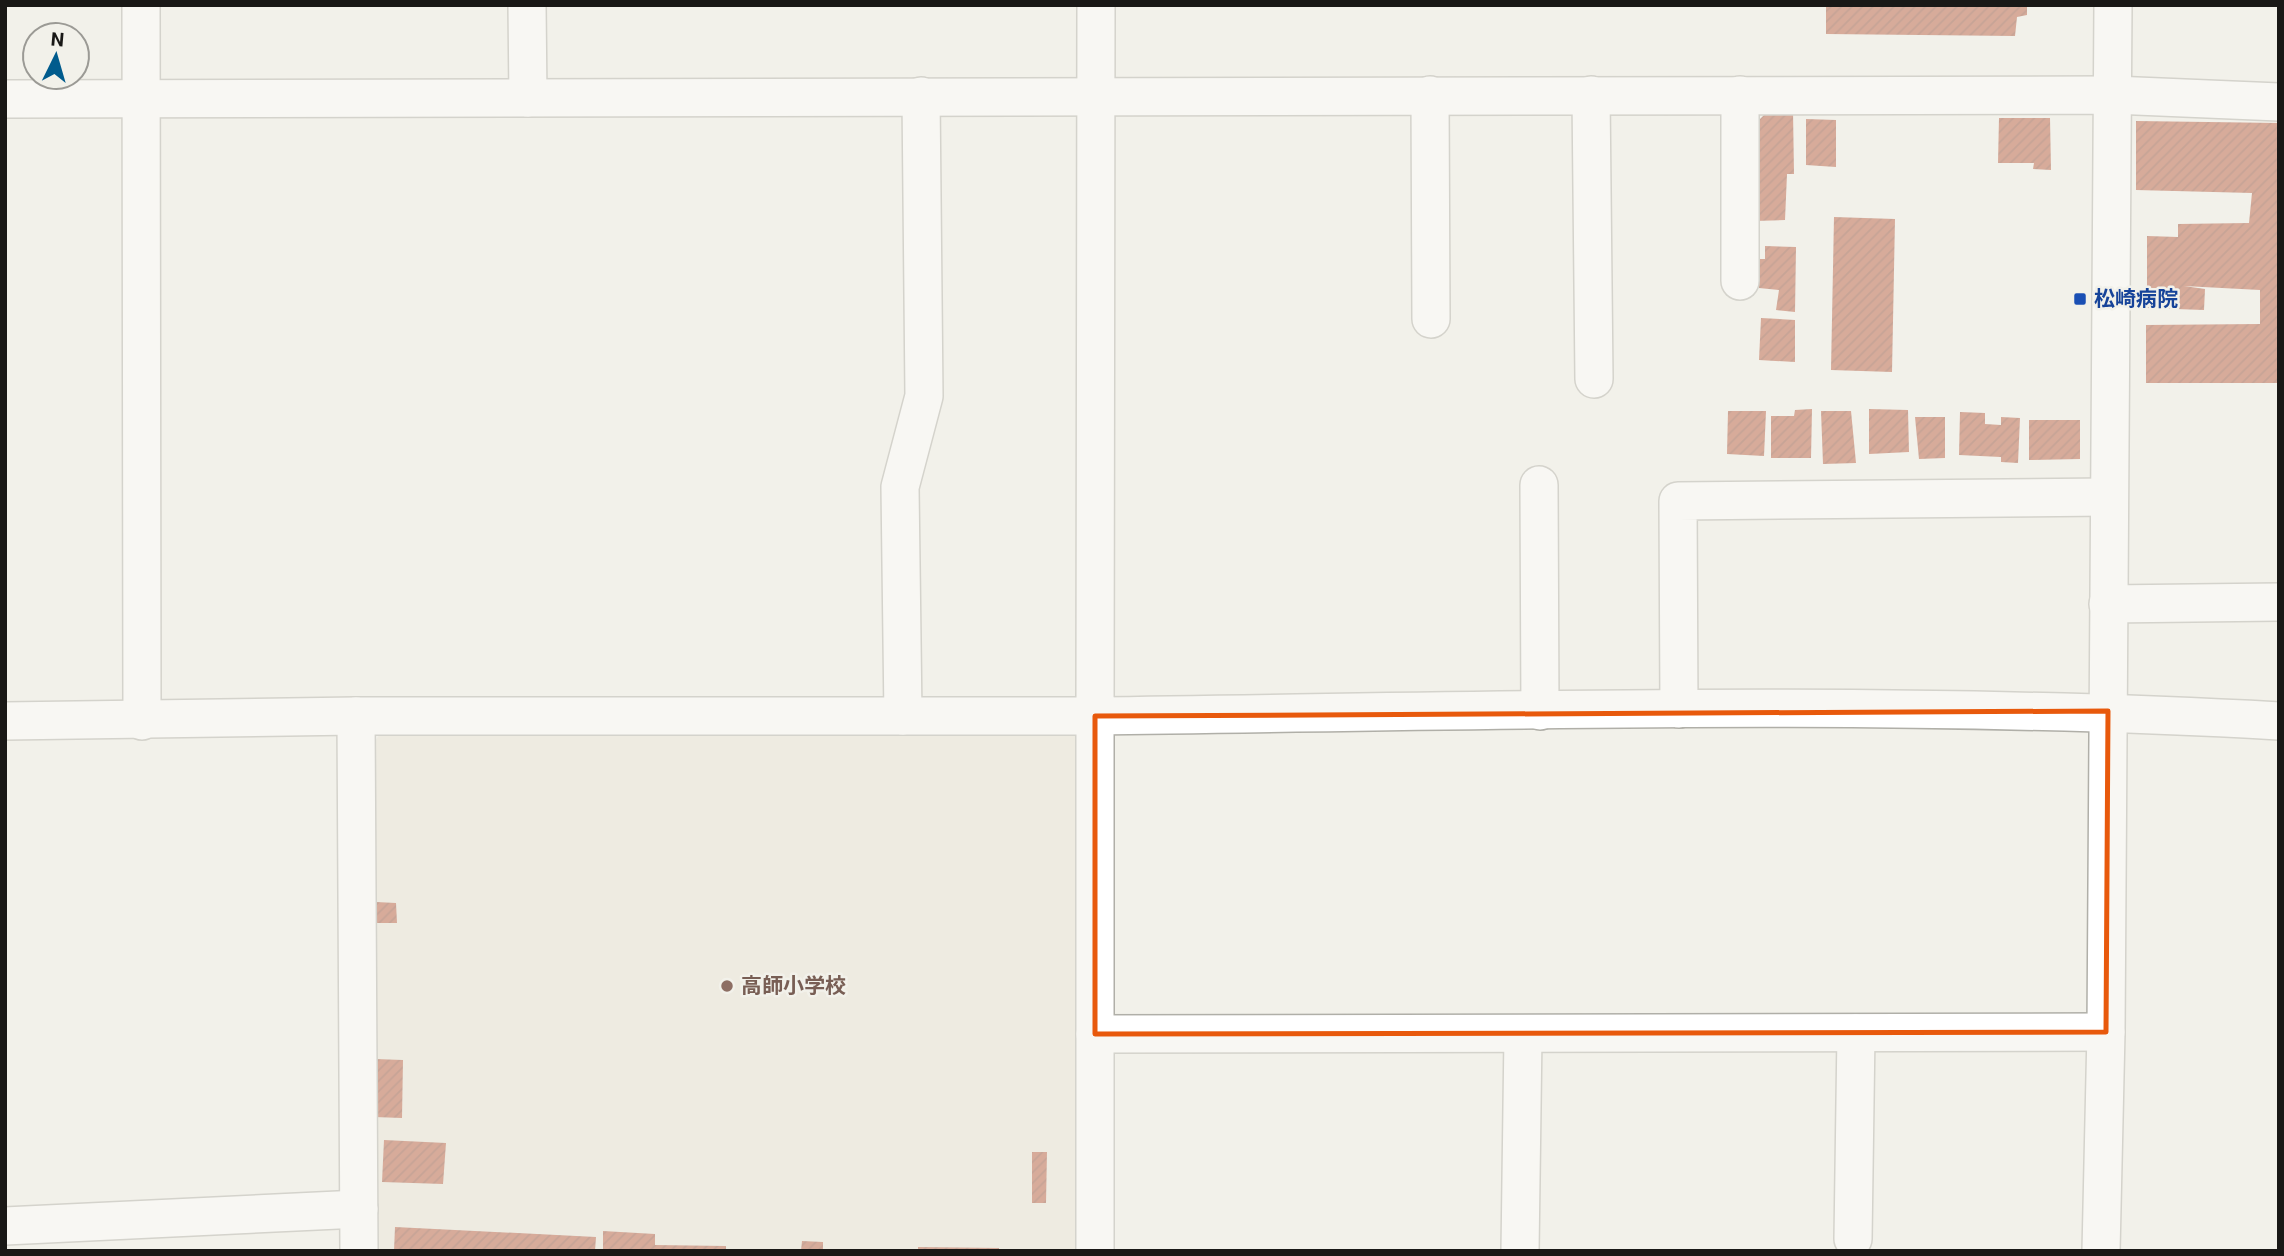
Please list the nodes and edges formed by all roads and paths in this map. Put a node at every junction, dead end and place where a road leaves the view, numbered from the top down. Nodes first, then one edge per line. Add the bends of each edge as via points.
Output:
1 (141, 5) edge
2 (527, 5) edge
3 (1096, 5) edge
4 (2113, 5) edge
5 (1096, 95) junction
6 (1430, 95) junction
7 (1591, 95) junction
8 (1740, 95) junction
9 (2113, 95) junction
10 (920, 96) junction
11 (528, 98) junction
12 (5, 99) edge
13 (141, 99) junction
14 (2279, 102) edge
15 (1740, 281) dead end
16 (1431, 319) dead end
17 (1594, 379) dead end
18 (1539, 485) dead end
19 (2108, 497) junction
20 (2279, 602) edge
21 (2108, 604) junction
22 (1679, 709) junction
23 (1540, 711) junction
24 (2108, 711) junction
25 (356, 716) junction
26 (903, 716) junction
27 (1095, 716) junction
28 (142, 720) junction
29 (5, 721) edge
30 (2279, 721) edge
31 (2106, 1032) junction
32 (1095, 1034) junction
33 (1856, 1034) junction
34 (1523, 1035) junction
35 (359, 1209) junction
36 (5, 1226) edge
37 (1853, 1239) dead end
38 (359, 1251) edge
39 (1095, 1251) edge
40 (1520, 1251) edge
41 (2101, 1251) edge

1 - 13 street
2 - 11 street
3 - 5 street
4 - 9 street
5 - 6 street
5 - 10 street
5 - 27 street
6 - 7 street
6 - 16 street
7 - 8 street
7 - 17 street
8 - 9 street
8 - 15 street
9 - 14 street
9 - 19 street
10 - 11 street
10 - 26 street via 924,396 900,487
11 - 13 street
12 - 13 street
13 - 28 street
18 - 23 street
19 - 21 street
19 - 22 street via 1678,501
20 - 21 street
21 - 24 street
22 - 23 street
22 - 24 street
23 - 27 street
24 - 30 street
24 - 31 street
25 - 26 street
25 - 28 street
25 - 35 street
26 - 27 street
27 - 32 street
28 - 29 street
31 - 33 street
31 - 41 street
32 - 34 street
32 - 39 street
33 - 34 street
33 - 37 street
34 - 40 street
35 - 36 street
35 - 38 street

